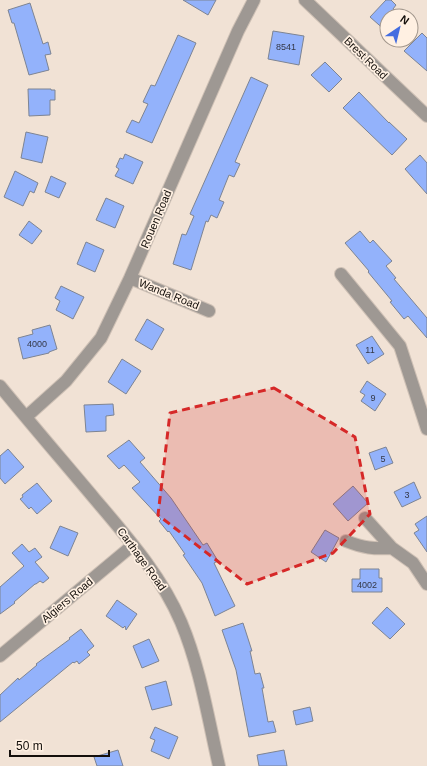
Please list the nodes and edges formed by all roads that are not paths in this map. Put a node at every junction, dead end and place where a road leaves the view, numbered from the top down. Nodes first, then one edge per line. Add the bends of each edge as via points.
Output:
1 (254, 0) edge
2 (305, 0) edge
3 (427, 116) edge
4 (341, 274) dead end
5 (130, 278) junction
6 (209, 310) dead end
7 (0, 386) edge
8 (26, 417) junction
9 (425, 424) edge
10 (365, 518) dead end
11 (346, 541) dead end
12 (133, 545) junction
13 (392, 548) junction
14 (427, 584) edge
15 (0, 656) edge
16 (218, 766) edge

1 - 5 street, Rouen Road
2 - 3 street, Brest Road
4 - 9 street via 400,346
5 - 6 street, Wanda Road
5 - 8 street, Rouen Road via 101,338 66,381
7 - 8 street, Carthage Road
8 - 12 street, Carthage Road
10 - 13 street
11 - 13 street via 364,548
12 - 15 street, Algiers Road
12 - 16 street, Carthage Road via 162,585 181,622 192,652
13 - 14 street via 413,563

